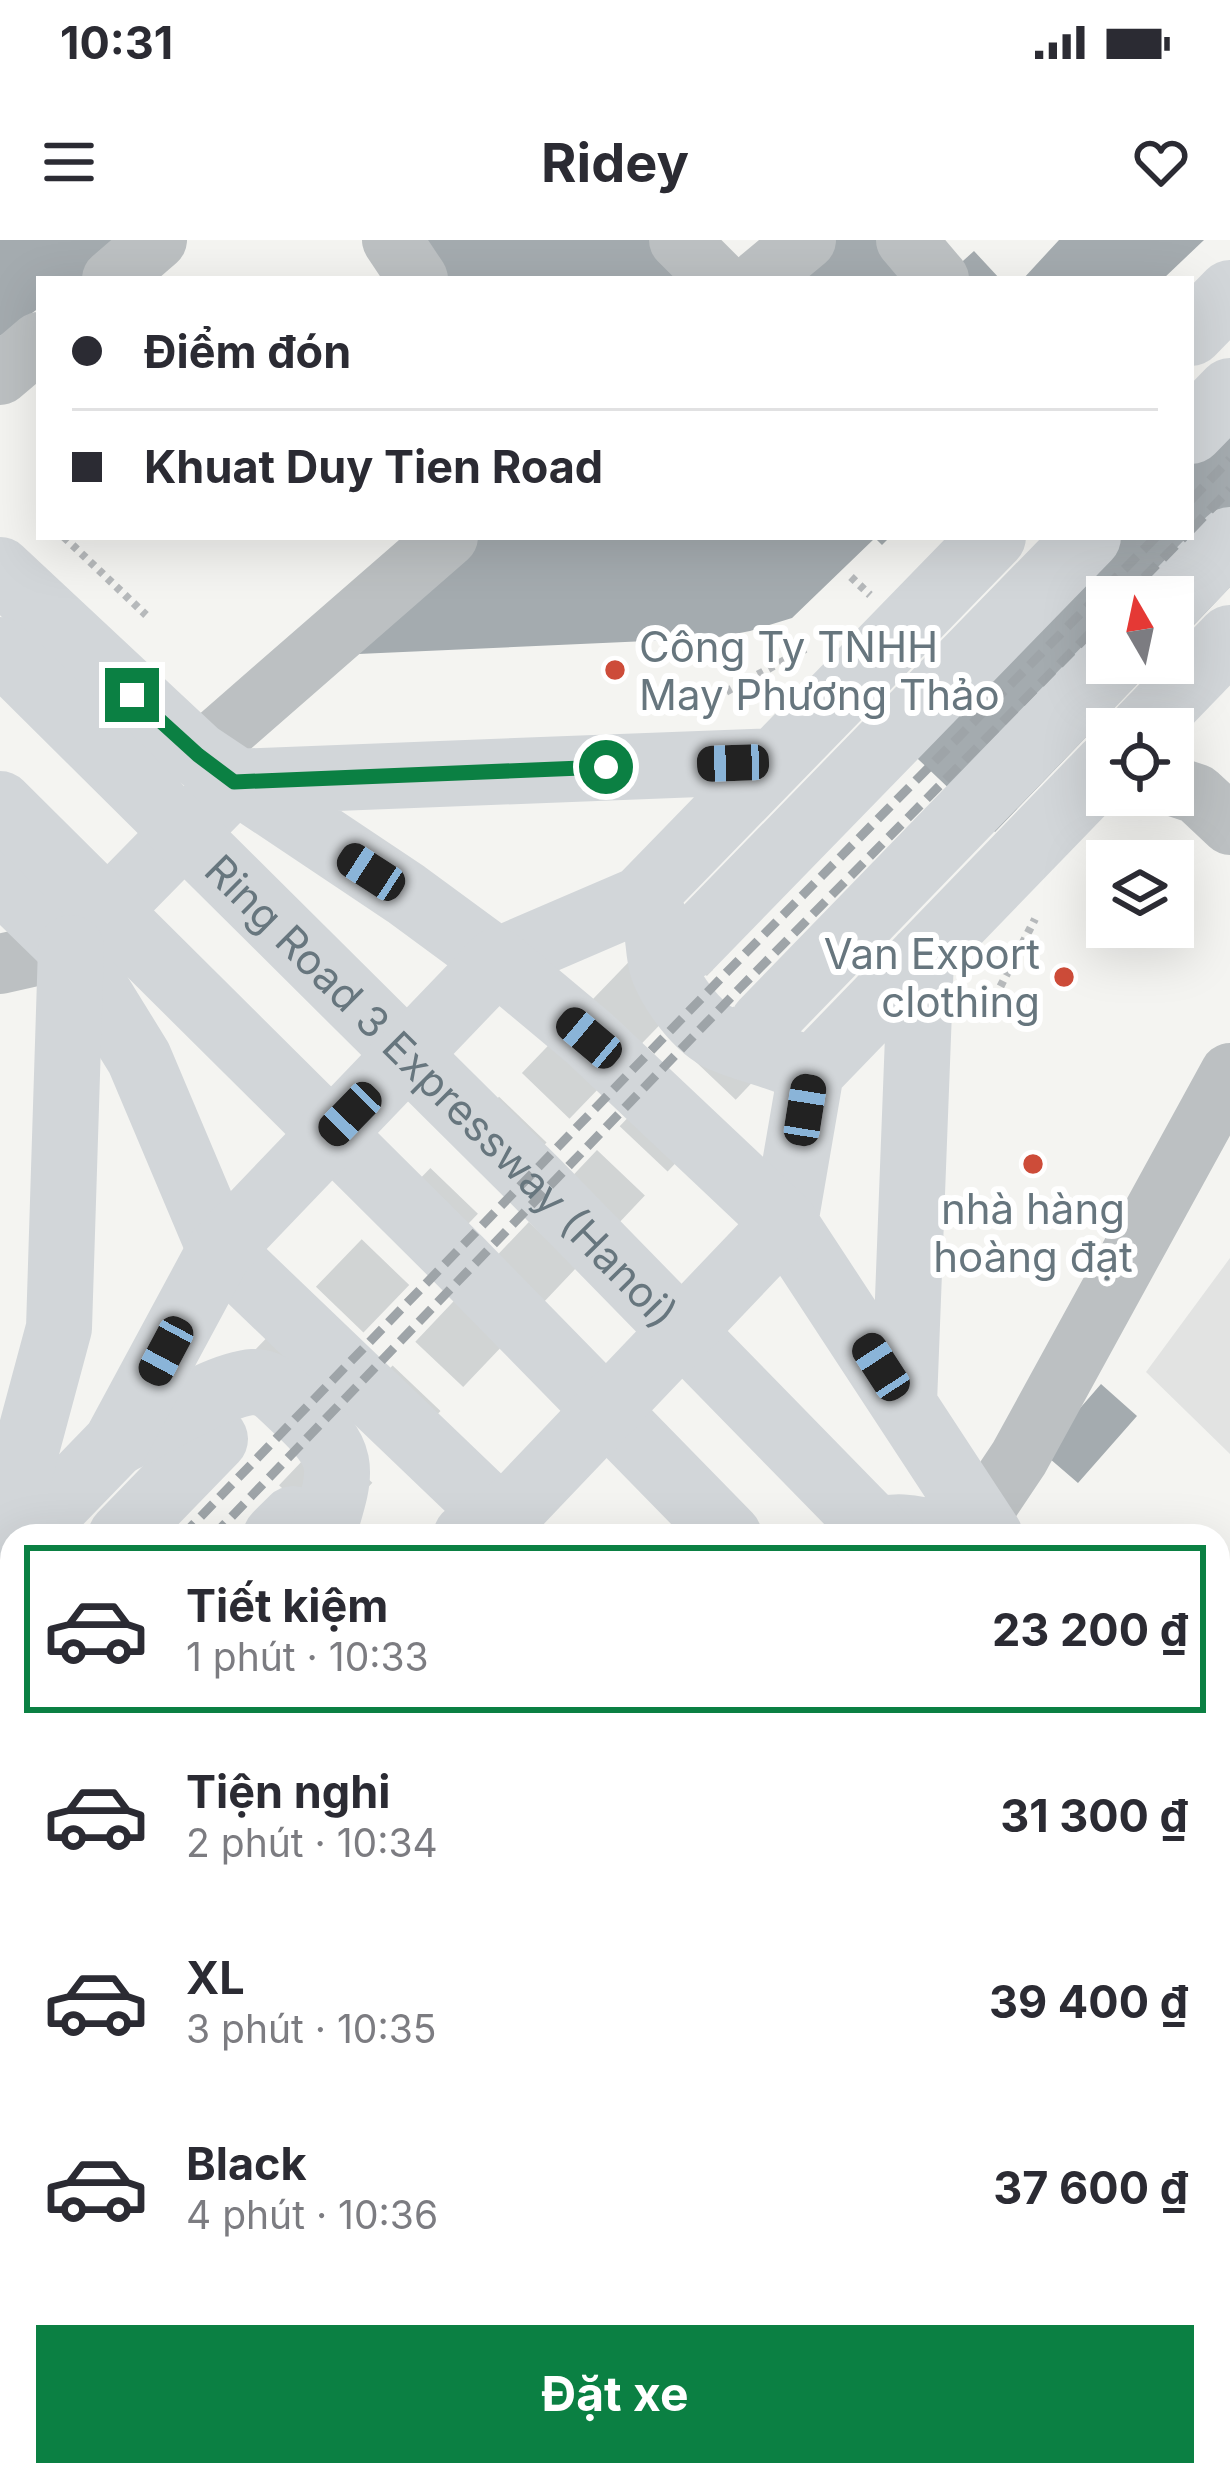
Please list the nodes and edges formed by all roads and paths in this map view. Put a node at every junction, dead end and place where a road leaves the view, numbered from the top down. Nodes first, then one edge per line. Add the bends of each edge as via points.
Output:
1 (157, 240) edge
2 (392, 240) edge
3 (679, 240) edge
4 (806, 240) edge
5 (115, 276) edge
6 (416, 276) edge
7 (715, 276) edge
8 (763, 276) edge
9 (1230, 293) edge
10 (1194, 330) edge
11 (36, 345) edge
12 (0, 375) edge
13 (1230, 391) edge
14 (1194, 428) edge
15 (67, 540) edge
16 (445, 540) edge
17 (990, 540) edge
18 (1085, 540) edge
19 (1230, 541) edge
20 (0, 570) edge
21 (851, 577) dead end
22 (1194, 578) edge
23 (860, 586) dead end
24 (146, 615) dead end
25 (827, 637) dead end
26 (1230, 638) edge
27 (0, 650) edge
28 (1092, 684) edge
29 (705, 704) dead end
30 (1162, 708) edge
31 (775, 761) junction
32 (216, 768) junction
33 (1086, 788) edge
34 (1194, 793) edge
35 (0, 804) edge
36 (1230, 825) edge
37 (0, 879) edge
38 (641, 899) junction
39 (689, 947) tunnel mouth
40 (71, 948) junction
41 (921, 958) junction
42 (497, 961) junction
43 (0, 964) edge
44 (764, 1023) tunnel mouth
45 (811, 1072) junction
46 (1230, 1073) edge
47 (785, 1223) junction
48 (220, 1250) junction
49 (904, 1402) junction
50 (215, 1439) dead end
51 (116, 1443) junction
52 (6, 1524) edge
53 (38, 1524) edge
54 (134, 1524) edge
55 (304, 1524) edge
56 (493, 1524) edge
57 (506, 1524) edge
58 (717, 1524) edge
59 (870, 1524) edge
60 (969, 1524) edge
61 (976, 1524) edge

1 - 5 street
2 - 6 street
3 - 7 street
4 - 8 street
9 - 10 main road
11 - 12 street
13 - 14 main road
15 - 24 path
16 - 32 street
17 - 31 main road
18 - 39 main road
19 - 22 main road
20 - 32 main road
21 - 23 path
25 - 29 path
26 - 30 main road
27 - 59 main road, Ring Road 3 Expressway (Hanoi)
28 - 44 main road
31 - 32 main road
31 - 38 main road
32 - 40 main road
32 - 42 main road
33 - 41 main road
34 - 36 street
35 - 58 main road
37 - 40 main road
38 - 42 main road
38 - 45 main road via 653,913 671,990 717,1037
40 - 43 street
40 - 48 main road via 140,1058
40 - 52 main road via 59,1328
41 - 45 main road
41 - 49 main road
42 - 47 main road
42 - 48 main road
45 - 47 main road
46 - 61 street
47 - 49 main road
47 - 57 main road
48 - 51 main road
48 - 56 main road
49 - 60 main road
50 - 54 main road
51 - 53 main road
51 - 55 main road via 217,1391 269,1384 324,1434 337,1457 334,1499

